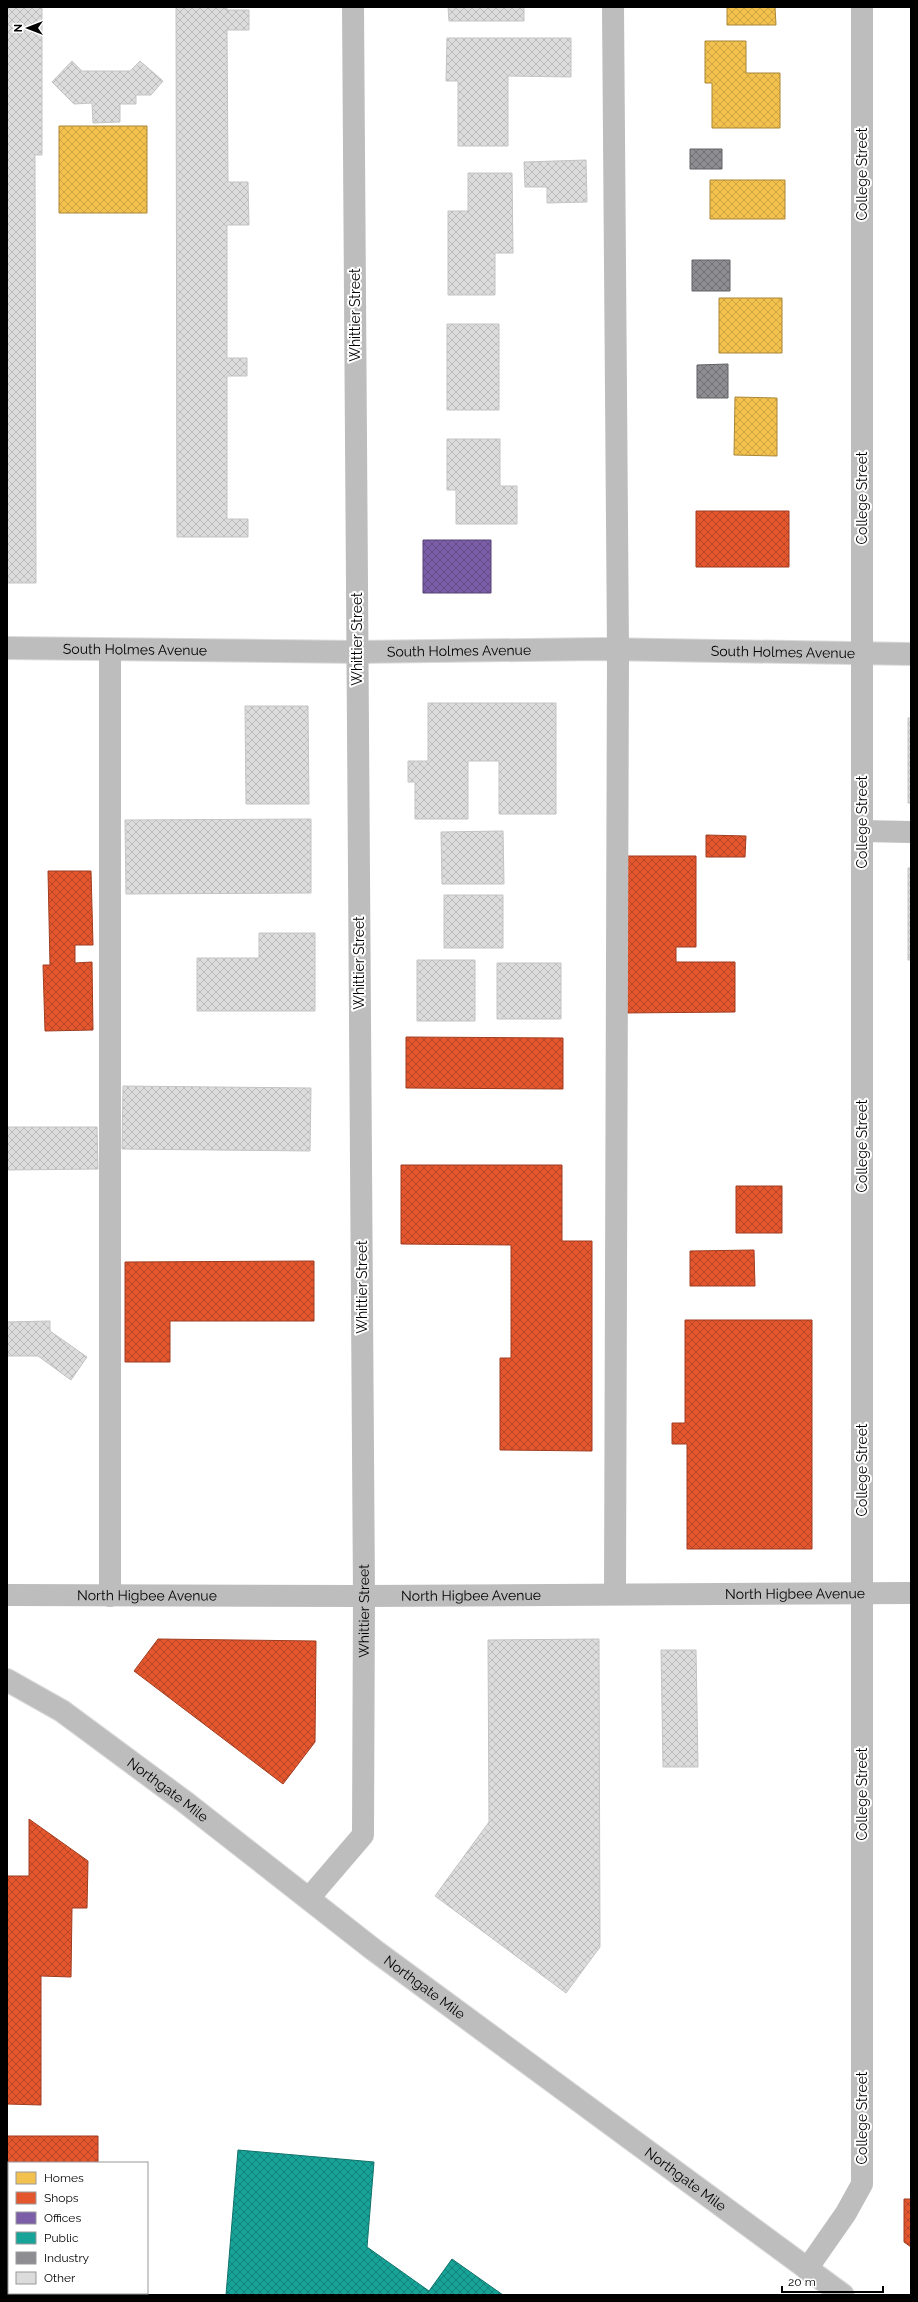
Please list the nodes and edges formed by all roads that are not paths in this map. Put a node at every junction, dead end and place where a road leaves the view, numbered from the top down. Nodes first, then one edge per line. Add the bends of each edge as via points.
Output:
1 (352, 7) edge
2 (613, 7) edge
3 (862, 7) edge
4 (7, 648) edge
5 (110, 650) junction
6 (618, 650) junction
7 (357, 652) junction
8 (862, 653) junction
9 (911, 654) edge
10 (862, 831) junction
11 (911, 832) edge
12 (862, 1593) junction
13 (911, 1593) edge
14 (616, 1594) junction
15 (7, 1595) edge
16 (110, 1596) junction
17 (364, 1596) junction
18 (7, 1680) edge
19 (309, 1898) junction
20 (807, 2269) junction
21 (843, 2295) edge

1 - 7 main road, Whittier Street
2 - 6 main road
3 - 8 main road, College Street
4 - 5 main road, South Holmes Avenue
5 - 7 main road, South Holmes Avenue
5 - 16 main road
6 - 7 main road, South Holmes Avenue
6 - 8 main road, South Holmes Avenue
6 - 14 main road
7 - 17 main road, Whittier Street
8 - 9 main road, South Holmes Avenue
8 - 10 main road, College Street
10 - 11 main road
10 - 12 main road, College Street
12 - 13 main road, North Higbee Avenue
12 - 14 main road, North Higbee Avenue
12 - 20 main road, College Street via 862,2184 846,2213
14 - 17 main road, North Higbee Avenue
15 - 16 main road, North Higbee Avenue
16 - 17 main road, North Higbee Avenue
17 - 19 main road, Whittier Street via 363,1835
18 - 19 main road, Northgate Mile via 62,1711
19 - 20 main road, Northgate Mile via 374,1950
20 - 21 main road, Northgate Mile

